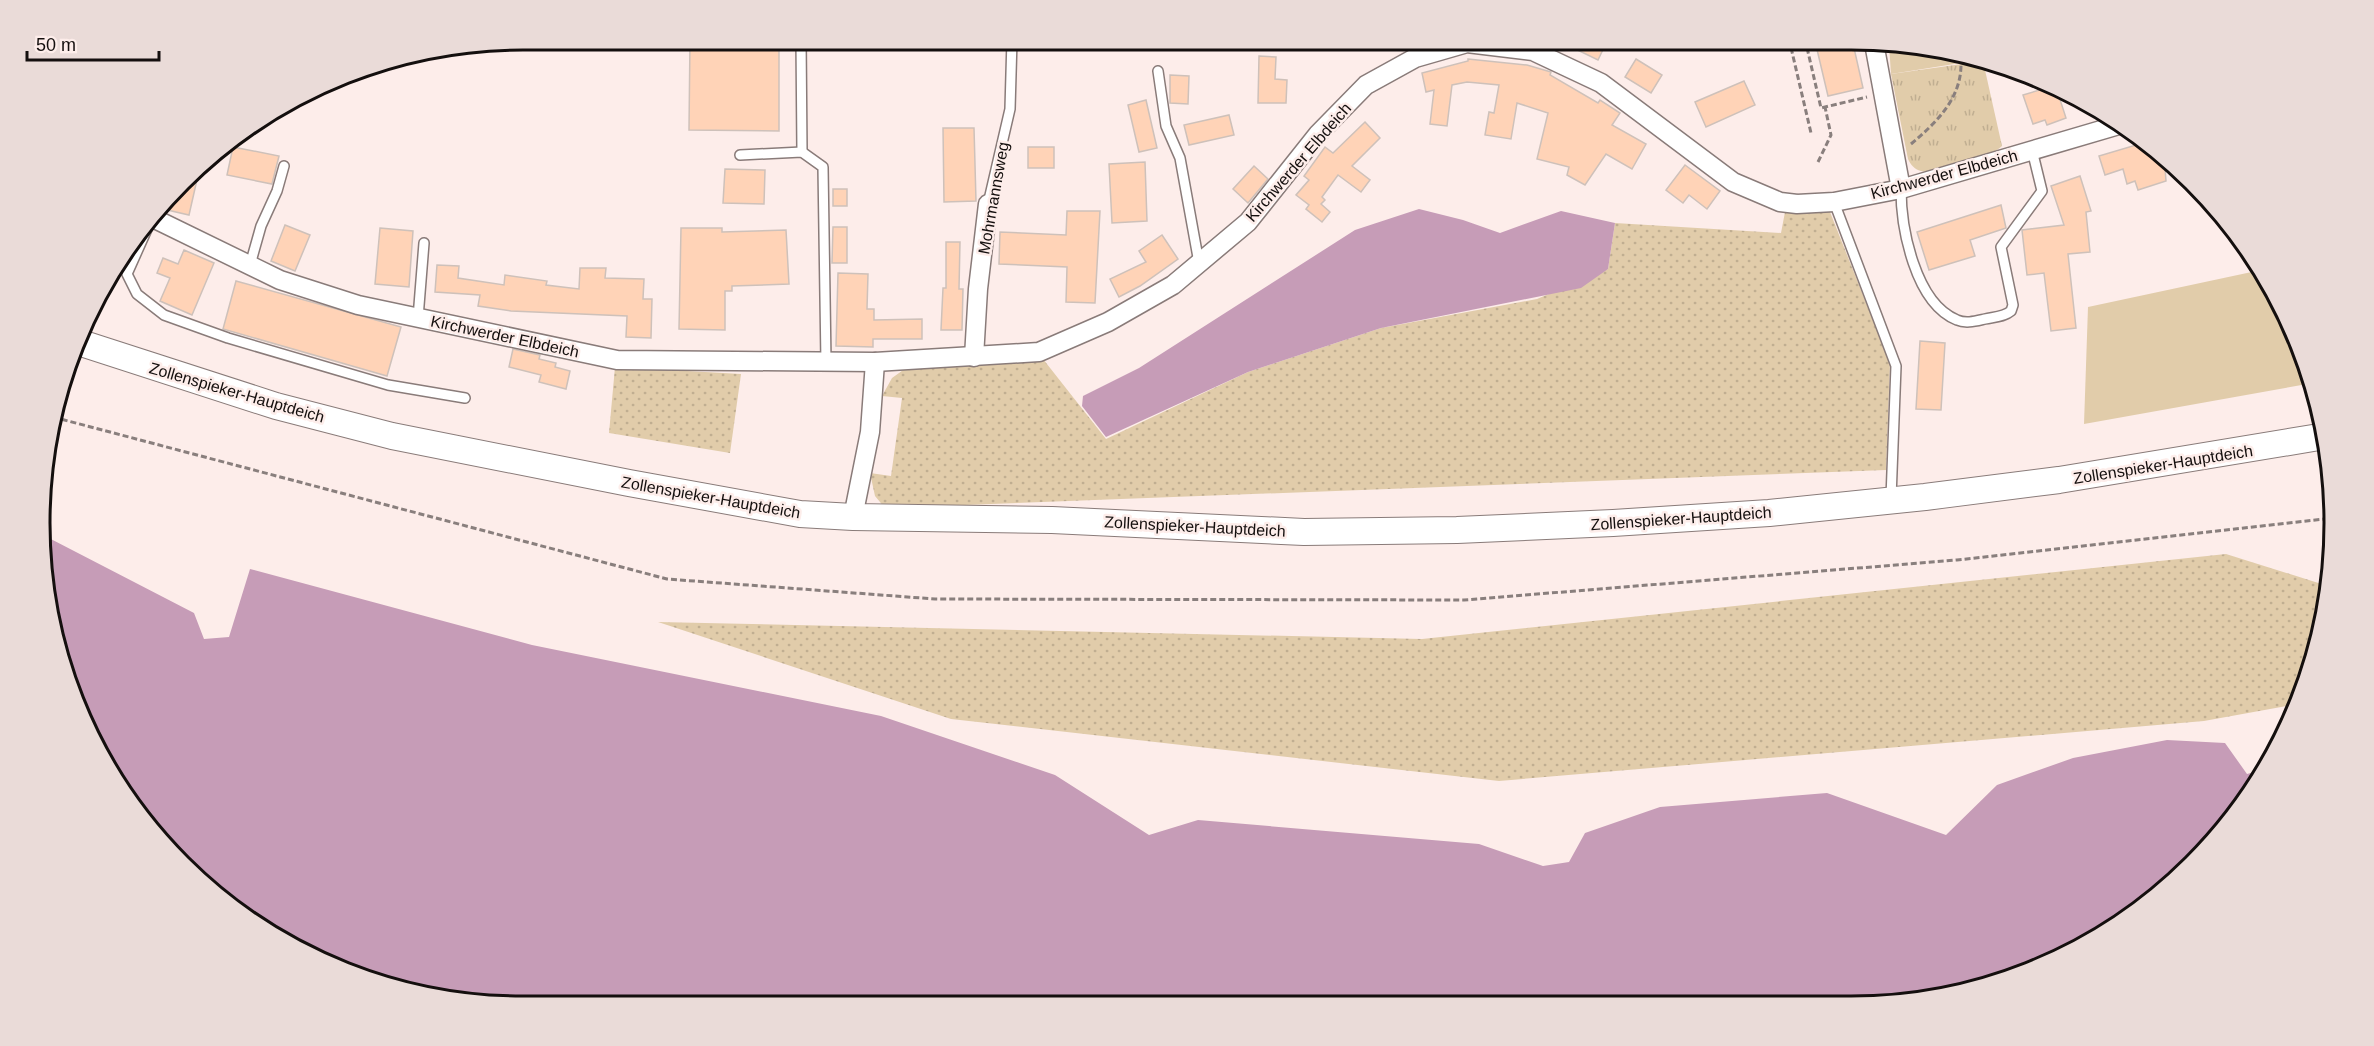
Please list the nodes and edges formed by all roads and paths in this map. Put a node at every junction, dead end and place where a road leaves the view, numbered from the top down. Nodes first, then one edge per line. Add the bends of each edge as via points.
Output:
1 (801, 50) edge
2 (1012, 50) edge
3 (1443, 50) edge
4 (1528, 50) edge
5 (1792, 50) edge
6 (1808, 50) edge
7 (1875, 51) edge
8 (1961, 63) edge
9 (1158, 71) dead end
10 (1883, 94) junction
11 (1825, 107) junction
12 (2111, 127) edge
13 (1811, 133) dead end
14 (2032, 150) junction
15 (802, 152) junction
16 (740, 155) dead end
17 (1895, 155) junction
18 (1818, 162) dead end
19 (284, 166) dead end
20 (1901, 189) junction
21 (1834, 202) junction
22 (988, 204) joint
23 (159, 221) edge
24 (424, 243) dead end
25 (140, 244) edge
26 (1199, 263) junction
27 (250, 265) junction
28 (418, 318) junction
29 (85, 344) edge
30 (974, 357) junction
31 (826, 362) junction
32 (875, 362) junction
33 (465, 398) dead end
34 (62, 419) edge
35 (2316, 438) edge
36 (1891, 501) junction
37 (853, 517) junction
38 (2324, 519) edge

1 - 15 lane
2 - 22 lane, Mohrmannsweg via 1010,109
3 - 26 street, Kirchwerder Elbdeich via 1415,58 1366,85 1318,134 1248,222
4 - 21 street, Kirchwerder Elbdeich via 1601,83 1733,183 1780,202
5 - 13 path
6 - 11 path via 1821,108
7 - 10 street
8 - 17 path via 1959,83 1950,104 1921,136
9 - 26 lane via 1166,126 1180,158
10 - 11 path
10 - 17 street
11 - 18 path via 1831,135
12 - 14 street, Kirchwerder Elbdeich
14 - 20 street, Kirchwerder Elbdeich
14 - 20 lane via 2042,191 2001,247 2013,305 2006,315 1970,322 1957,320 1930,294 1916,271 1901,219
15 - 16 lane
15 - 31 lane via 823,167
17 - 20 street
19 - 27 lane
20 - 21 street, Kirchwerder Elbdeich
21 - 36 lane via 1896,366
22 - 30 street, Mohrmannsweg
23 - 27 street, Kirchwerder Elbdeich
24 - 28 lane
25 - 33 lane via 127,274 137,294 164,315 388,385
26 - 30 street, Kirchwerder Elbdeich via 1173,285 1108,322 1039,352
27 - 28 street, Kirchwerder Elbdeich via 280,280 358,305
28 - 31 street, Kirchwerder Elbdeich via 617,360
29 - 37 street, Zollenspieker-Hauptdeich via 276,406 392,436 674,492 800,514
30 - 32 street, Kirchwerder Elbdeich
31 - 32 street, Kirchwerder Elbdeich
32 - 37 street via 870,432
34 - 38 path via 667,579 935,599 1464,600 1958,560
35 - 36 street, Zollenspieker-Hauptdeich via 2071,479
36 - 37 street, Zollenspieker-Hauptdeich via 1758,514 1457,530 1304,532 1052,520

